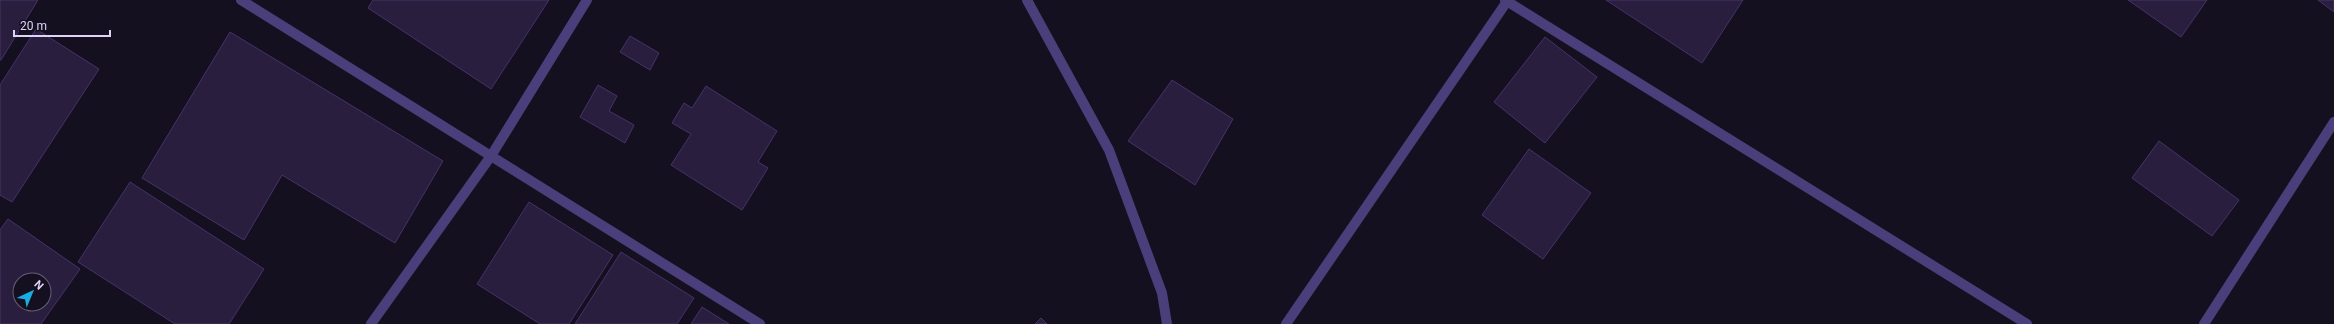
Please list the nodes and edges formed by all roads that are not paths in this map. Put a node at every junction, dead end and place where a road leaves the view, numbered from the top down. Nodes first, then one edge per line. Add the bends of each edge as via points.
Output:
1 (241, 0) edge
2 (587, 0) edge
3 (1027, 0) edge
4 (1506, 0) edge
5 (2334, 122) edge
6 (490, 156) junction
7 (371, 324) edge
8 (760, 324) edge
9 (1166, 324) edge
10 (1286, 324) edge
11 (2027, 324) edge
12 (2204, 324) edge

1 - 6 street
2 - 6 street
3 - 9 street via 1109,150 1162,293
4 - 10 street
4 - 11 street
5 - 12 street
6 - 7 street
6 - 8 street

